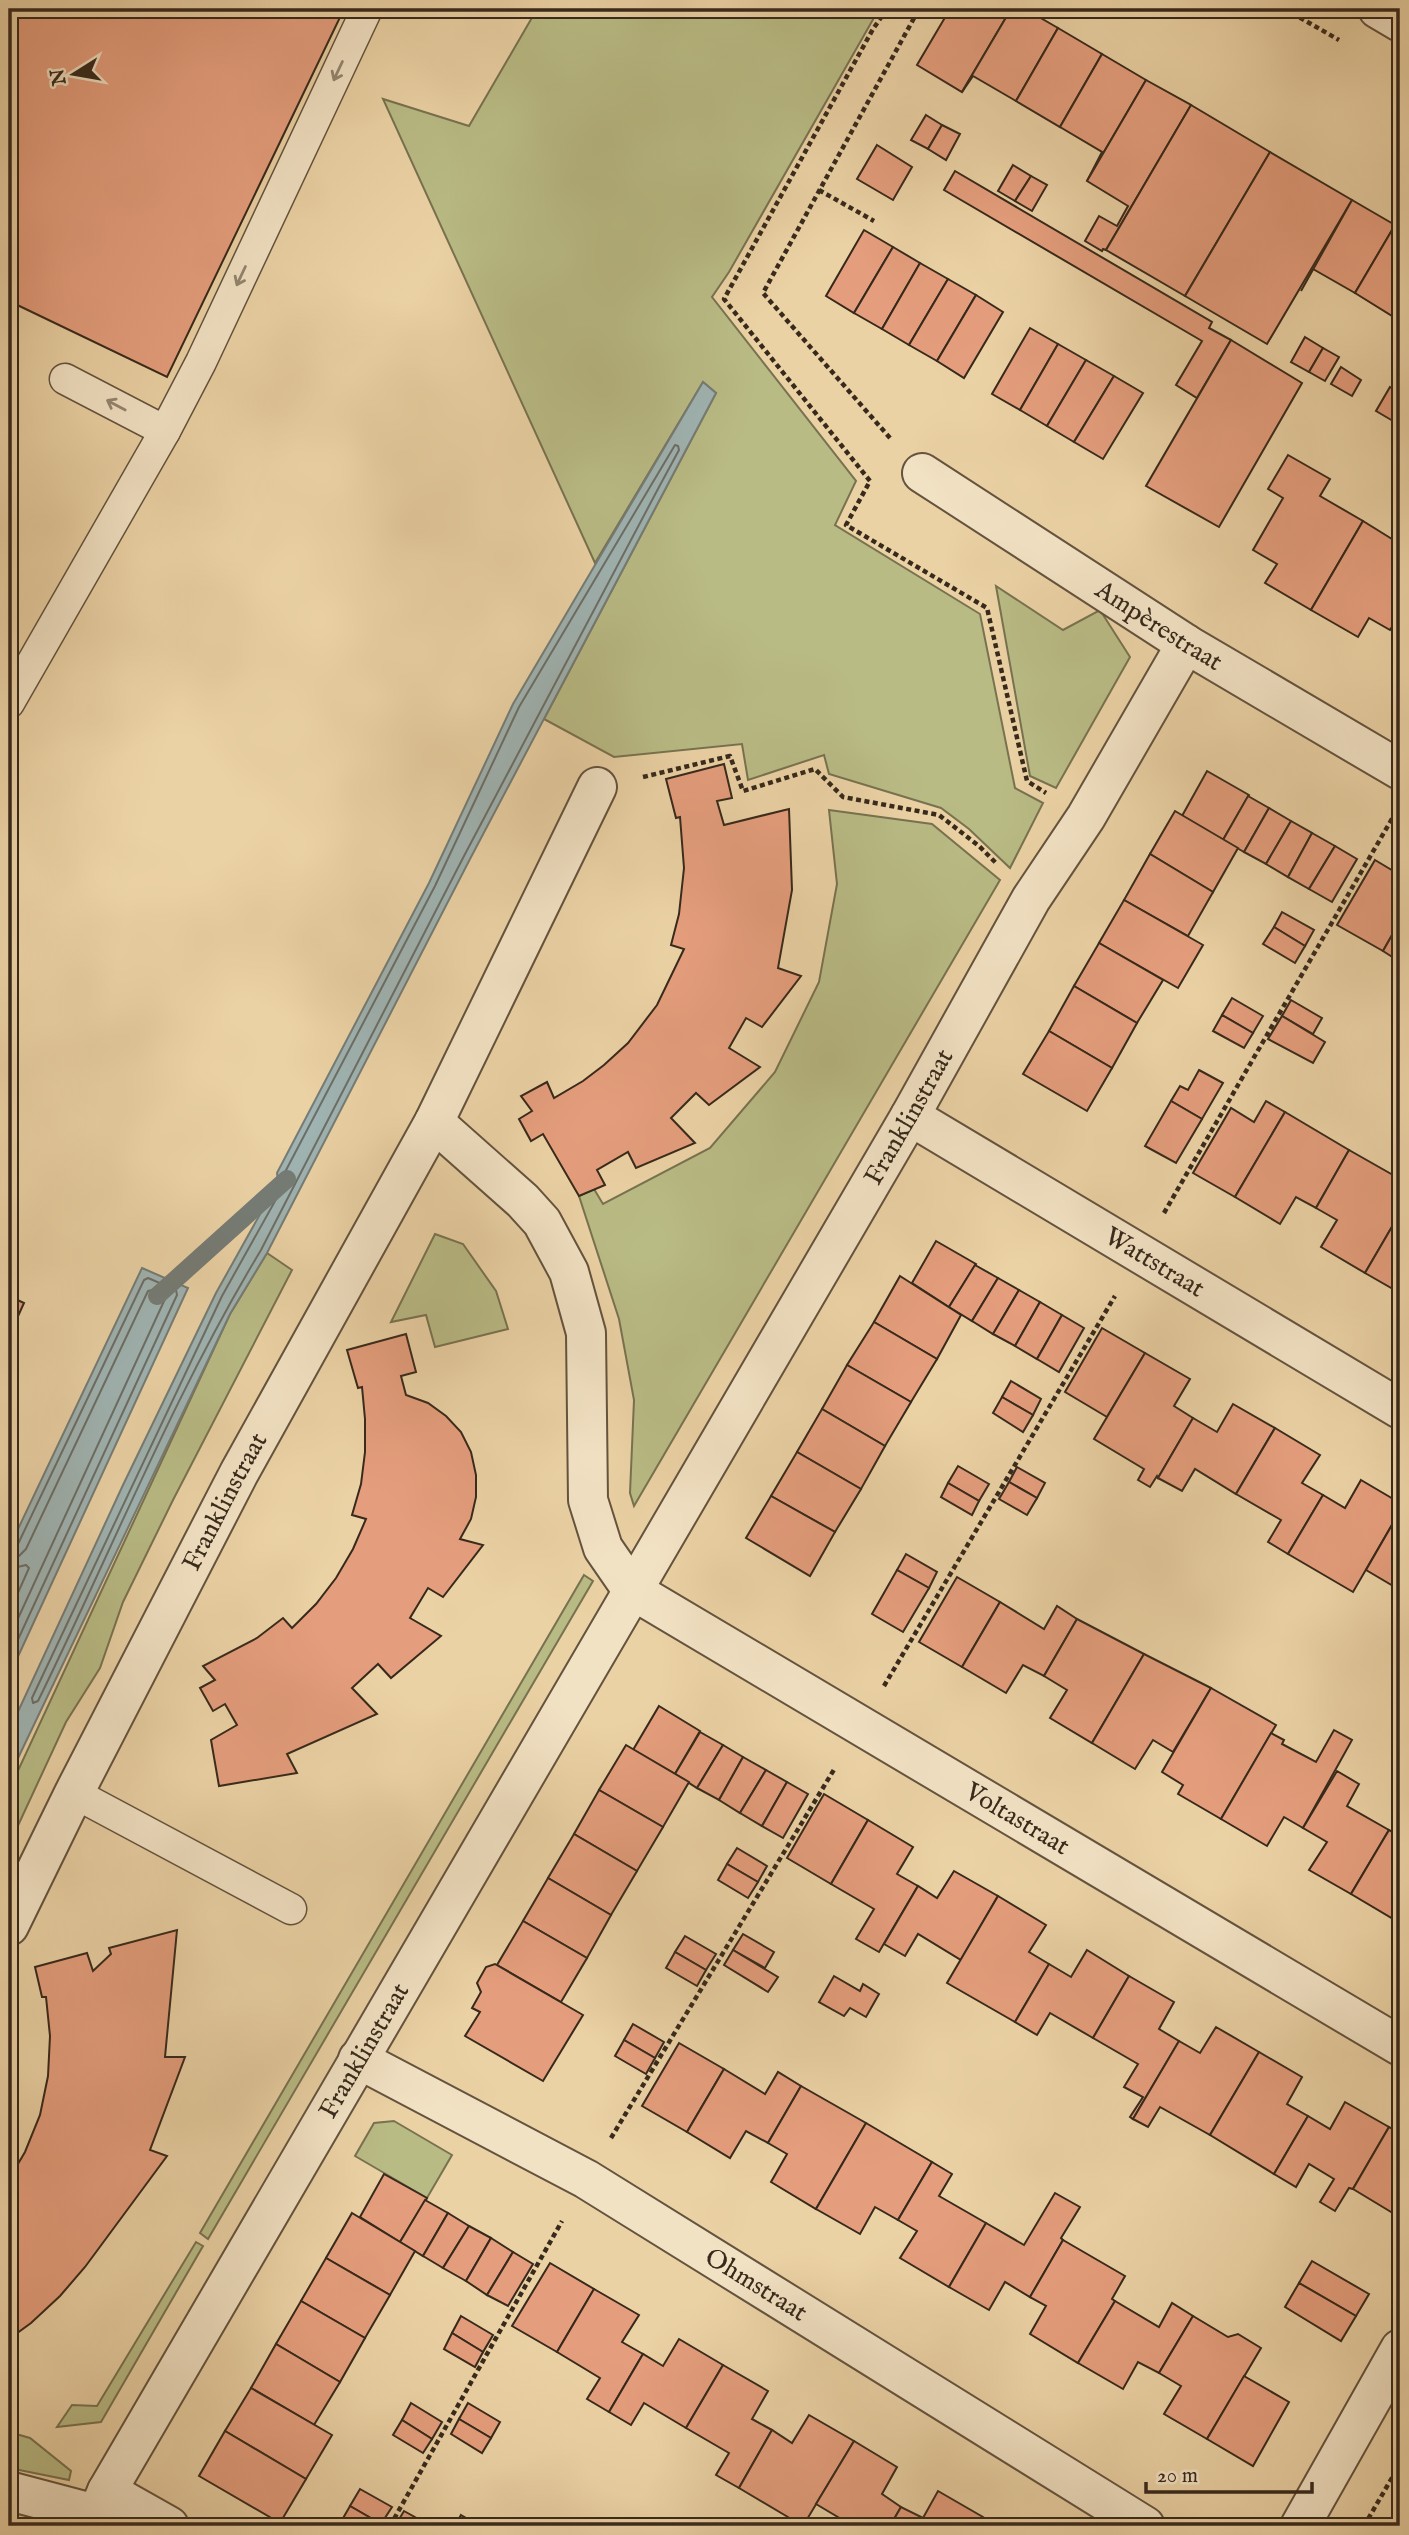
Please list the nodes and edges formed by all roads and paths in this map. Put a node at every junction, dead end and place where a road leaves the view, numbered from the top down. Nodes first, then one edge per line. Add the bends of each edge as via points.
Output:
1 (366, 9) edge
2 (887, 9) edge
3 (919, 9) edge
4 (1378, 9) edge
5 (1400, 22) edge
6 (819, 190) junction
7 (874, 220) dead end
8 (65, 379) dead end
9 (165, 431) junction
10 (922, 473) joint
11 (1186, 644) junction
12 (9, 703) edge
13 (1400, 770) edge
14 (597, 787) joint
15 (1393, 816) dead end
16 (1086, 817) junction
17 (1031, 899) junction
18 (910, 1116) junction
19 (434, 1122) junction
20 (1140, 1253) junction
21 (1400, 1409) edge
22 (632, 1590) junction
23 (860, 1726) junction
24 (74, 1793) junction
25 (291, 1909) dead end
26 (9, 1926) edge
27 (1400, 2046) edge
28 (358, 2059) junction
29 (586, 2179) junction
30 (1400, 2349) edge
31 (1400, 2464) edge
32 (9, 2491) edge
33 (98, 2510) edge
34 (169, 2526) edge
35 (390, 2526) edge
36 (1145, 2526) edge
37 (1300, 2526) edge
38 (1364, 2526) edge

1 -> 9 lane
2 - 16 path via 724,299 870,481 846,525 986,608 1027,781
3 - 6 path
4 - 5 street
6 - 7 path
6 - 10 path via 762,293
9 -> 8 lane
9 - 12 lane
10 - 11 street, Ampèrestraat
11 - 13 street, Ampèrestraat
11 - 16 street, Franklinstraat
14 - 17 path via 730,756 743,791 815,769 844,797 939,815 979,846
14 - 19 street, Franklinstraat
15 - 20 path
16 - 17 street, Franklinstraat
17 - 18 street, Franklinstraat
18 - 20 street, Wattstraat
18 - 22 street, Franklinstraat
19 - 22 street via 523,1201 542,1223 569,1272 586,1333 588,1500 603,1548
19 - 24 street, Franklinstraat via 239,1473
20 - 21 street, Wattstraat
20 - 23 path
22 - 23 street, Voltastraat
22 - 28 street, Franklinstraat
23 - 27 street, Voltastraat
23 - 29 path
24 - 25 lane
24 - 26 street, Franklinstraat
28 - 29 street, Ohmstraat
28 - 33 street, Franklinstraat
29 - 35 path
29 - 36 street, Ohmstraat
30 - 37 street
31 - 38 path
32 - 33 street
33 - 34 street

